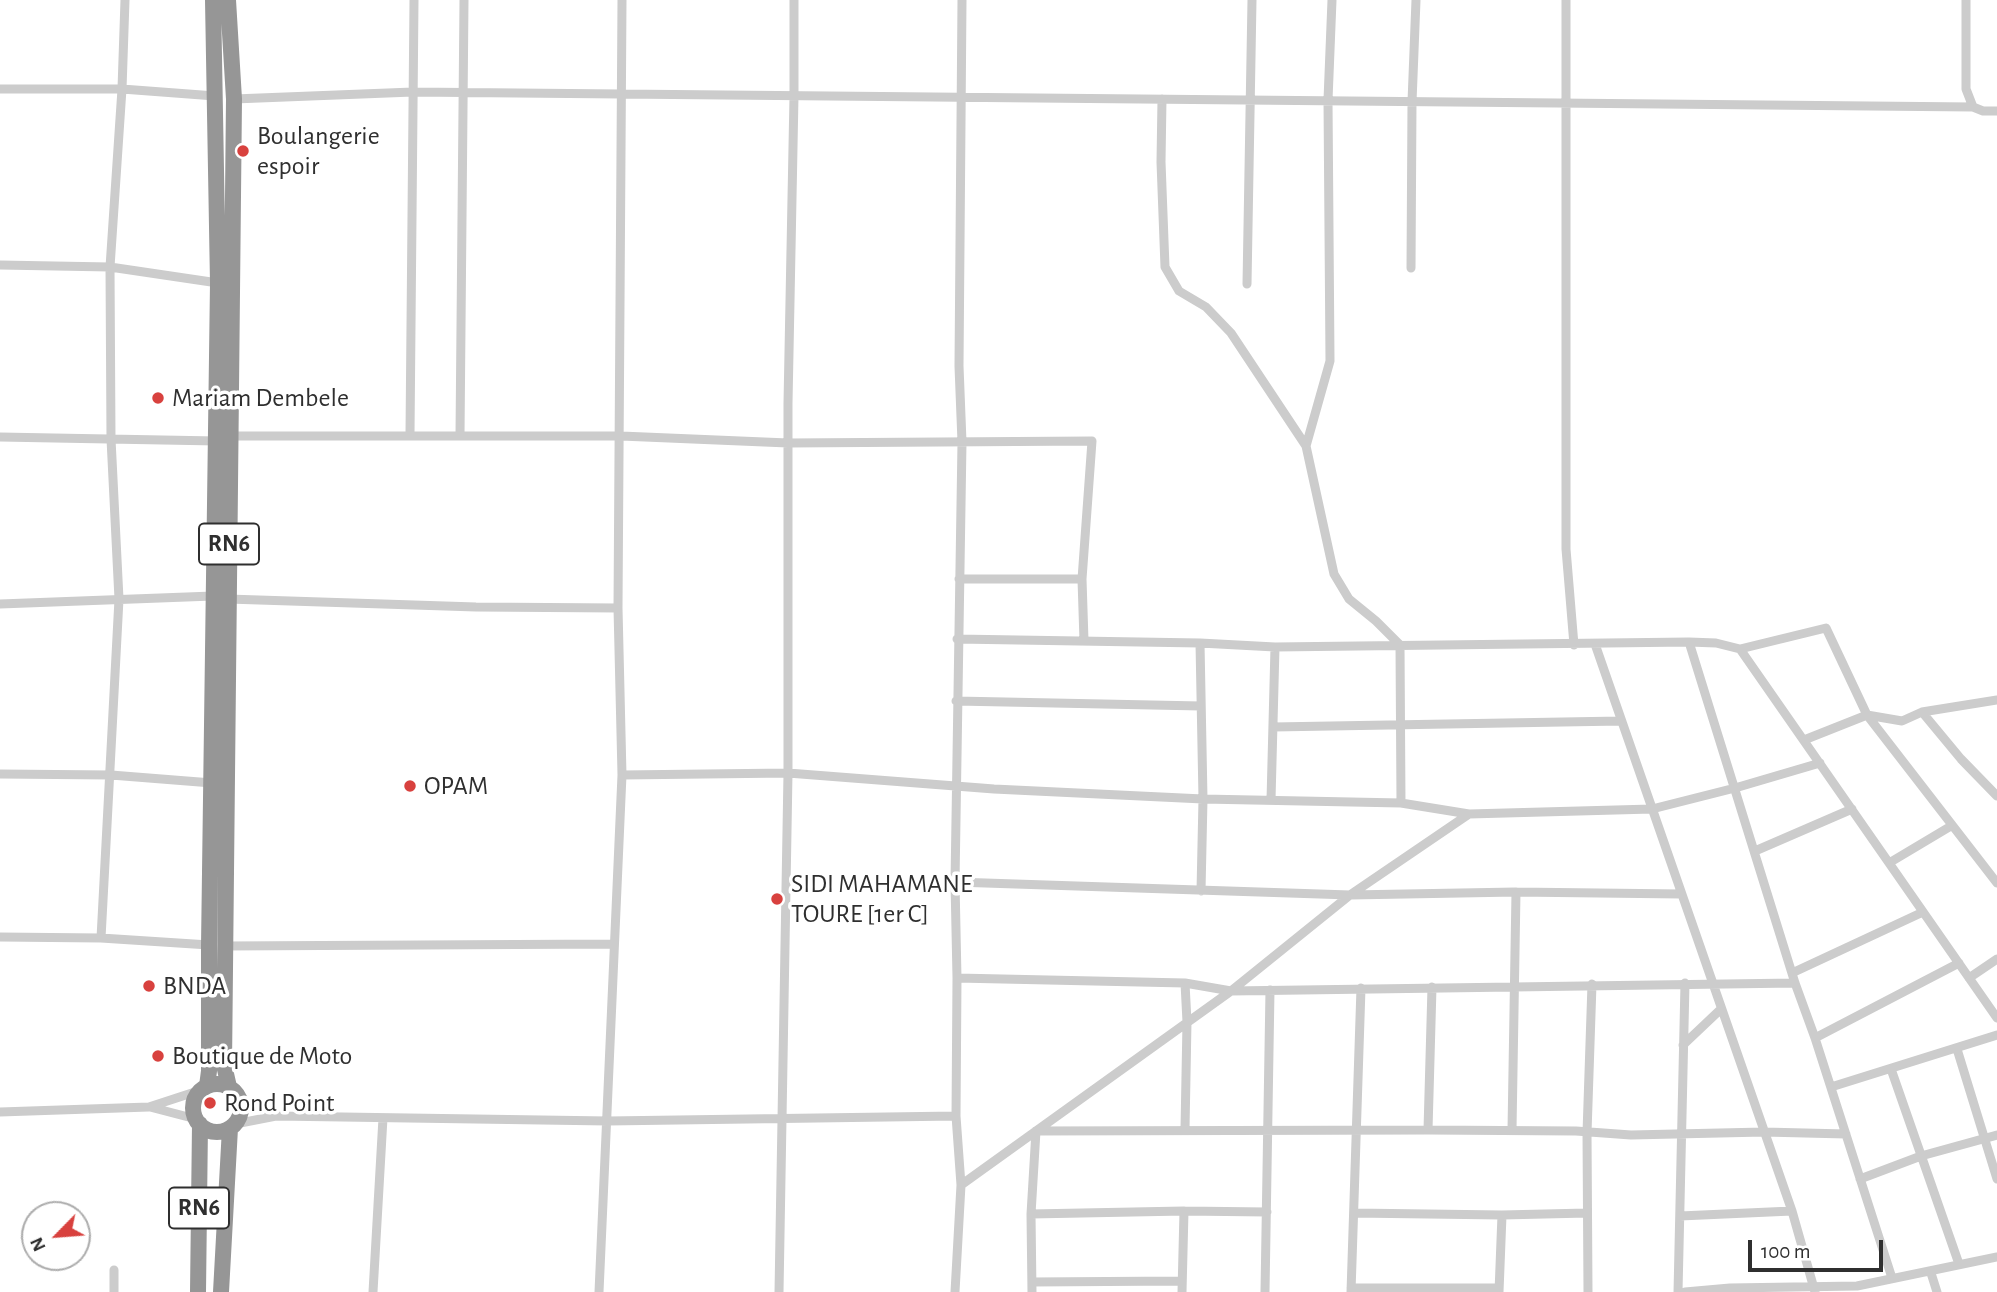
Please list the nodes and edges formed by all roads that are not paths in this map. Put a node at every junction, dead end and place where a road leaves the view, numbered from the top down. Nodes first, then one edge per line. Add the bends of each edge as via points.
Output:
1 (125, 0) edge
2 (213, 0) edge
3 (228, 0) edge
4 (414, 0) edge
5 (464, 0) edge
6 (622, 0) edge
7 (794, 0) edge
8 (962, 0) edge
9 (1252, 0) edge
10 (1332, 0) edge
11 (1416, 0) edge
12 (1566, 0) edge
13 (1966, 0) edge
14 (0, 89) edge
15 (122, 89) junction
16 (413, 92) junction
17 (464, 93) junction
18 (623, 94) junction
19 (215, 96) junction
20 (794, 96) junction
21 (963, 97) junction
22 (234, 99) junction
23 (1162, 99) junction
24 (1250, 100) junction
25 (1328, 100) junction
26 (1412, 102) junction
27 (1566, 103) junction
28 (1973, 107) junction
29 (1997, 111) edge
30 (0, 265) edge
31 (110, 267) junction
32 (1411, 268) dead end
33 (218, 283) junction
34 (1247, 284) dead end
35 (410, 434) junction
36 (460, 435) junction
37 (621, 436) junction
38 (0, 437) edge
39 (223, 438) junction
40 (111, 439) junction
41 (962, 442) junction
42 (788, 443) junction
43 (1306, 446) junction
44 (959, 579) junction
45 (1082, 579) junction
46 (220, 598) junction
47 (119, 599) junction
48 (0, 604) edge
49 (618, 608) junction
50 (957, 639) junction
51 (1084, 641) junction
52 (1689, 642) junction
53 (1200, 643) junction
54 (1594, 644) junction
55 (1400, 645) junction
56 (1574, 645) junction
57 (1275, 647) junction
58 (1740, 649) junction
59 (1997, 700) edge
60 (956, 701) junction
61 (1201, 706) junction
62 (1922, 712) junction
63 (1867, 715) junction
64 (1621, 721) junction
65 (1400, 724) junction
66 (1273, 727) junction
67 (1804, 740) junction
68 (1820, 763) junction
69 (788, 773) junction
70 (0, 774) edge
71 (111, 775) junction
72 (622, 775) junction
73 (212, 783) junction
74 (955, 786) junction
75 (1735, 788) junction
76 (1997, 796) edge
77 (1203, 799) junction
78 (1271, 800) junction
79 (1401, 803) junction
80 (1652, 809) junction
81 (1852, 809) junction
82 (1469, 814) junction
83 (1951, 825) junction
84 (1755, 851) junction
85 (1889, 863) junction
86 (954, 882) junction
87 (1997, 883) edge
88 (1201, 891) junction
89 (1516, 892) junction
90 (1681, 894) junction
91 (1350, 895) junction
92 (1923, 912) junction
93 (0, 937) edge
94 (101, 938) junction
95 (613, 944) junction
96 (217, 945) junction
97 (1997, 959) edge
98 (1959, 963) junction
99 (1792, 973) junction
100 (957, 978) junction
101 (1969, 978) junction
102 (1185, 983) junction
103 (1713, 983) junction
104 (1795, 983) junction
105 (1592, 984) junction
106 (1685, 984) junction
107 (1514, 986) junction
108 (1432, 987) junction
109 (1362, 988) junction
110 (1231, 990) junction
111 (1270, 990) junction
112 (1721, 1009) junction
113 (1997, 1018) edge
114 (1187, 1022) junction
115 (1997, 1035) edge
116 (1815, 1038) junction
117 (1684, 1045) junction
118 (1957, 1049) junction
119 (1891, 1069) junction
120 (1831, 1087) junction
121 (204, 1088) junction
122 (234, 1093) junction
123 (149, 1107) junction
124 (0, 1112) edge
125 (276, 1116) junction
126 (956, 1116) junction
127 (383, 1118) junction
128 (781, 1119) junction
129 (608, 1121) junction
130 (198, 1122) junction
131 (232, 1126) junction
132 (1185, 1129) junction
133 (1269, 1129) junction
134 (1356, 1130) junction
135 (1428, 1130) junction
136 (1512, 1130) junction
137 (1036, 1131) junction
138 (1764, 1132) junction
139 (1587, 1133) junction
140 (1681, 1133) junction
141 (1846, 1134) junction
142 (1997, 1135) edge
143 (1984, 1138) junction
144 (1921, 1156) junction
145 (1997, 1179) edge
146 (1860, 1180) junction
147 (961, 1185) junction
148 (1184, 1211) junction
149 (1792, 1211) junction
150 (1267, 1212) junction
151 (1354, 1213) junction
152 (1587, 1213) junction
153 (1031, 1214) junction
154 (1502, 1215) junction
155 (1680, 1216) junction
156 (1997, 1258) edge
157 (1959, 1264) junction
158 (114, 1270) dead end
159 (1931, 1273) junction
160 (1892, 1278) junction
161 (1182, 1281) junction
162 (1032, 1287) edge
163 (1814, 1289) edge
164 (1351, 1290) edge
165 (1499, 1290) edge
166 (114, 1292) edge
167 (198, 1292) edge
168 (221, 1292) edge
169 (373, 1292) edge
170 (599, 1292) edge
171 (779, 1292) edge
172 (955, 1292) edge
173 (1182, 1292) edge
174 (1265, 1292) edge
175 (1588, 1292) edge
176 (1678, 1292) edge
177 (1685, 1292) edge
178 (1937, 1292) edge

1 - 15 street
2 - 19 highway, RN6
3 - 22 highway, RN6
4 - 16 street
5 - 17 street
6 - 18 street
7 - 20 street
8 - 21 street
9 - 24 street
10 - 25 street
11 - 26 street
12 - 27 street
13 - 28 street via 1966,89
14 - 15 street
15 - 19 street
15 - 31 street
16 - 17 street
16 - 22 street
16 - 35 street
17 - 18 street
17 - 36 street
18 - 20 street
18 - 37 street
19 - 33 highway, RN6
20 - 21 street
20 - 42 street
21 - 23 street
21 - 41 street
22 - 39 highway, RN6
23 - 24 street
23 - 43 street via 1165,267 1179,291 1206,307 1231,332
24 - 25 street
24 - 34 street
25 - 26 street
25 - 43 street via 1330,361
26 - 27 street
26 - 32 street
27 - 28 street
27 - 56 street via 1566,549
28 - 29 street
30 - 31 street
31 - 33 street
31 - 40 street
33 - 39 highway, RN6
35 - 36 street
35 - 39 street
36 - 37 street
37 - 42 street
37 - 49 street
38 - 40 street
39 - 40 street
39 - 46 highway, RN6
40 - 47 street
41 - 42 street
41 - 44 street
41 - 45 street via 1092,441
42 - 69 street
43 - 55 street via 1334,574 1349,599
44 - 45 street
44 - 50 street
45 - 51 street
46 - 47 street
46 - 49 street
46 - 73 highway, RN6
46 - 96 highway, RN6
47 - 48 street
47 - 71 street
49 - 72 street
50 - 51 street
50 - 60 street
51 - 53 street
52 - 54 street
52 - 58 street
52 - 75 street
53 - 57 street
53 - 61 street
54 - 56 street
54 - 64 street
55 - 56 street
55 - 57 street
55 - 65 street
57 - 66 street
58 - 63 street via 1826,628
58 - 67 street
59 - 62 street
60 - 61 street
60 - 74 street
61 - 77 street
62 - 63 street via 1902,721
62 - 76 street
63 - 67 street
63 - 83 street
64 - 65 street
64 - 80 street
65 - 66 street
65 - 79 street
66 - 78 street
67 - 68 street
68 - 75 street
68 - 81 street
69 - 72 street
69 - 74 street
69 - 128 street
70 - 71 street
71 - 73 street
71 - 94 street
72 - 95 street
73 - 96 highway, RN6
74 - 77 street
74 - 86 street
75 - 80 street
75 - 84 street
77 - 78 street
77 - 88 street
78 - 79 street
79 - 82 street
80 - 82 street
80 - 90 street
81 - 84 street
81 - 85 street
82 - 91 street
83 - 85 street
83 - 87 street
84 - 99 street
85 - 92 street
86 - 88 street
86 - 100 street
88 - 91 street
89 - 90 street
89 - 91 street
89 - 107 street
90 - 103 street
91 - 110 street
92 - 98 street
92 - 99 street
93 - 94 street
94 - 96 street
95 - 96 street
95 - 129 street
96 - 121 highway, RN6
96 - 122 highway, RN6 via 224,1065
97 - 101 street
98 - 101 street
98 - 116 street
99 - 104 street
100 - 102 street
100 - 126 street
101 - 113 street
102 - 110 street
102 - 114 street
103 - 104 street
103 - 106 street
103 - 112 street
104 - 116 street
105 - 106 street
105 - 107 street
105 - 139 street
106 - 117 street
107 - 108 street
107 - 136 street
108 - 109 street
108 - 135 street
109 - 111 street
109 - 134 street
110 - 111 street
110 - 114 street
111 - 133 street
112 - 117 street
112 - 138 street
114 - 132 street
114 - 137 street
115 - 118 street
116 - 120 street
117 - 140 street
118 - 119 street
118 - 143 street
119 - 120 street
119 - 144 street
120 - 141 street
121 - 122 highway via 214,1084
121 - 123 street
121 - 130 highway via 194,1100
122 - 125 street
122 - 131 highway via 240,1112
123 - 124 street
123 - 130 street
125 - 127 street
125 - 131 street
126 - 128 street
126 - 147 street
127 - 129 street
127 - 169 street
128 - 129 street
128 - 171 street
129 - 170 street
130 - 131 highway via 218,1132
130 - 167 highway, RN6
131 - 168 highway, RN6
132 - 133 street
132 - 137 street
133 - 134 street
133 - 150 street
134 - 135 street
134 - 151 street
135 - 136 street
136 - 139 street
137 - 147 street
137 - 153 street
138 - 140 street
138 - 141 street
138 - 149 street
139 - 140 street
139 - 152 street
140 - 155 street
141 - 146 street
142 - 143 street
143 - 144 street
143 - 145 street
144 - 146 street
144 - 157 street
146 - 160 street
147 - 172 street
148 - 150 street
148 - 153 street
148 - 161 street
149 - 155 street
149 - 163 street
150 - 174 street
151 - 154 street
151 - 164 street
152 - 154 street
152 - 175 street
153 - 162 street
154 - 165 street
155 - 176 street
156 - 157 street
157 - 159 street
158 - 166 street
159 - 160 street
159 - 178 street
160 - 163 street
161 - 162 street
161 - 173 street
163 - 177 street
164 - 165 street

